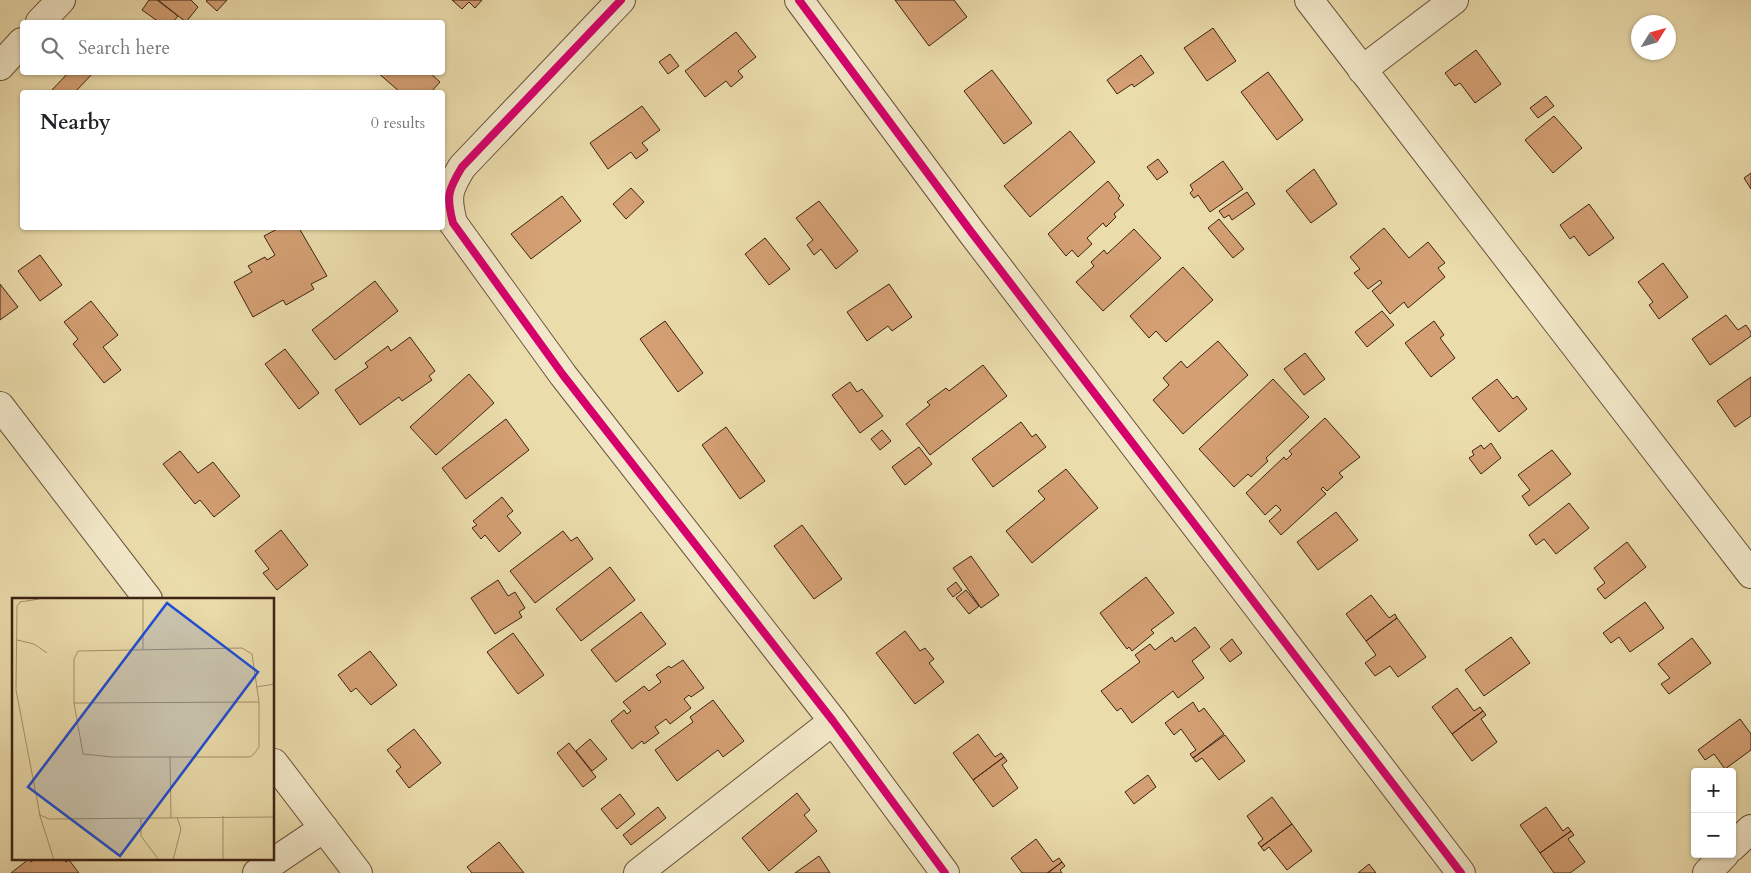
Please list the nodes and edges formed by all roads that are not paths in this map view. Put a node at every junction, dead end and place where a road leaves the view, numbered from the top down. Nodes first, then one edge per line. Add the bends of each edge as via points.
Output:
1 (61, 0) edge
2 (621, 0) edge
3 (799, 0) edge
4 (1309, 0) edge
5 (1454, 0) edge
6 (42, 20) edge
7 (20, 44) edge
8 (0, 66) edge
9 (1362, 70) junction
10 (0, 406) edge
11 (1751, 574) edge
12 (147, 598) edge
13 (833, 721) junction
14 (275, 764) edge
15 (324, 828) junction
16 (1751, 829) edge
17 (1736, 844) edge
18 (1721, 858) edge
19 (257, 873) edge
20 (358, 873) edge
21 (638, 873) edge
22 (945, 873) edge
23 (1461, 873) edge
24 (1707, 873) edge

1 - 6 street
2 - 13 street via 462,166 452,184 448,202 453,223 563,375
3 - 23 street via 972,233
4 - 9 street
5 - 9 street
7 - 8 street
9 - 11 street
10 - 12 street
13 - 21 street
13 - 22 street
14 - 15 street
15 - 19 street
15 - 20 street
16 - 17 street
18 - 24 street

